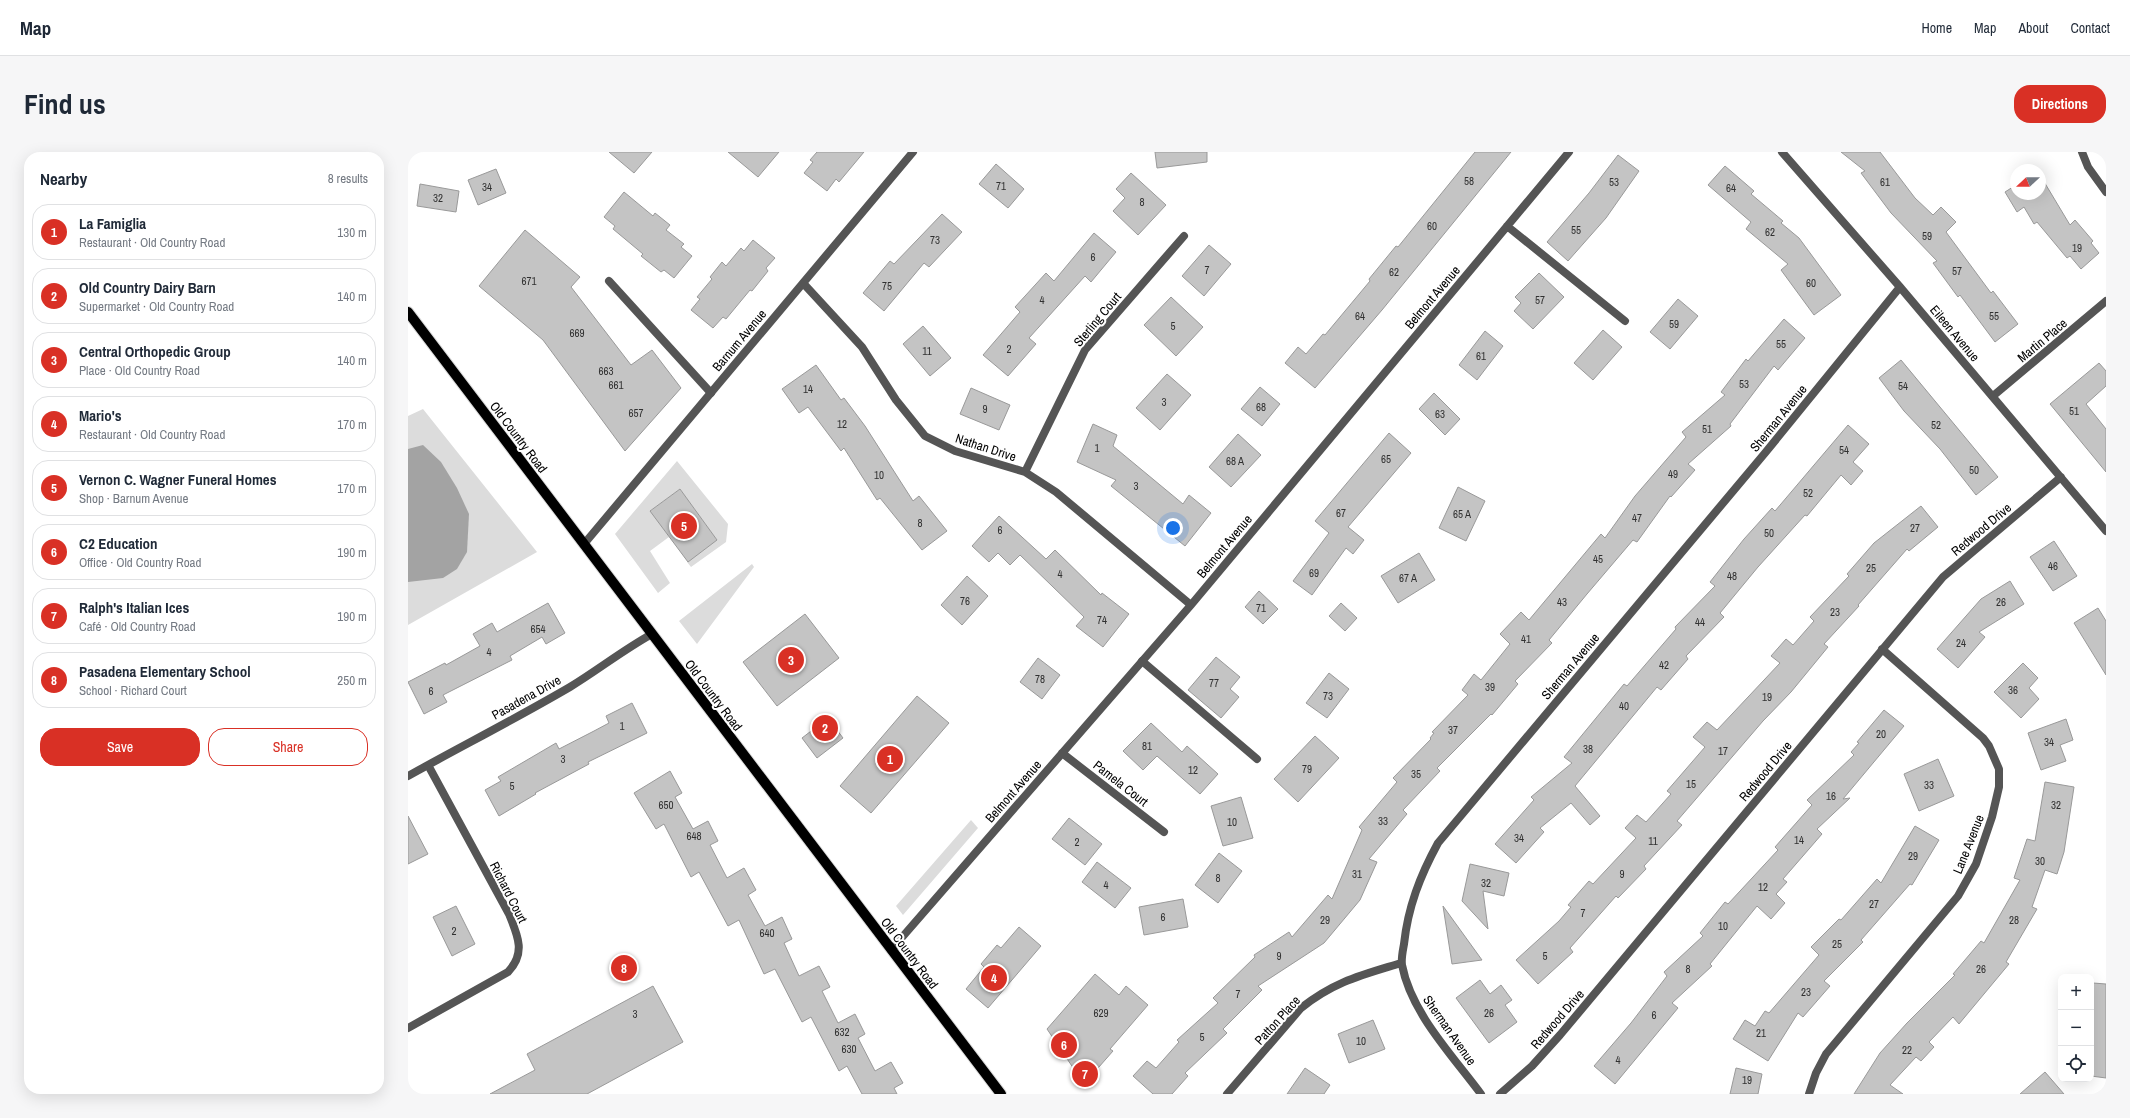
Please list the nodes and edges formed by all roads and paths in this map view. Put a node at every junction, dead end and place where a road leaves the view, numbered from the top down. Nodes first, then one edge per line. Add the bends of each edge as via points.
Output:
1 (913, 152) edge
2 (1569, 152) edge
3 (1782, 152) edge
4 (2082, 152) edge
5 (2106, 192) edge
6 (1507, 226) junction
7 (1184, 236) dead end
8 (609, 282) dead end
9 (803, 283) junction
10 (1900, 287) junction
11 (2106, 301) edge
12 (408, 312) edge
13 (1625, 321) dead end
14 (711, 394) junction
15 (1993, 396) junction
16 (1025, 472) junction
17 (2061, 477) junction
18 (2106, 531) edge
19 (584, 544) junction
20 (1191, 605) junction
21 (652, 634) junction
22 (1882, 649) junction
23 (1142, 661) junction
24 (1062, 753) junction
25 (1257, 759) dead end
26 (428, 765) junction
27 (408, 776) edge
28 (1164, 832) dead end
29 (891, 950) junction
30 (1401, 963) junction
31 (408, 1028) edge
32 (1001, 1094) edge
33 (1227, 1094) edge
34 (1481, 1094) edge
35 (1500, 1094) edge
36 (1809, 1094) edge

1 - 9 street, Barnum Avenue
2 - 6 street, Belmont Avenue
3 - 10 street, Eileen Avenue
4 - 5 street via 2088,167
6 - 13 street
6 - 20 street, Belmont Avenue
7 - 16 street, Sterling Court via 1085,350
8 - 14 street
9 - 14 street, Barnum Avenue
9 - 16 street, Nathan Drive via 862,347 896,400 924,436 955,451
10 - 15 street, Eileen Avenue
10 - 30 street, Sherman Avenue via 1765,453 1438,843 1421,875 1406,918
11 - 15 street, Martin Place
12 - 19 main road, Old Country Road
14 - 19 street, Barnum Avenue
15 - 17 street, Eileen Avenue
16 - 20 street, Nathan Drive via 1056,492
17 - 18 street, Eileen Avenue
17 - 22 street, Redwood Drive via 1943,577
19 - 21 main road, Old Country Road
20 - 23 street, Belmont Avenue
21 - 26 street, Pasadena Drive via 621,651 569,688
21 - 29 main road, Old Country Road
22 - 35 street, Redwood Drive via 1560,1035 1532,1066
22 - 36 street, Lane Avenue via 1990,746 1999,769 1999,787 1976,864 1958,896 1826,1054
23 - 24 street, Belmont Avenue
23 - 25 street
24 - 28 street, Pamela Court
24 - 29 street, Belmont Avenue
26 - 27 street, Pasadena Drive
26 - 31 street, Richard Court via 509,914 519,937 518,954 516,964 508,972
29 - 32 main road, Old Country Road
30 - 33 street, Patton Place via 1343,981 1316,996 1301,1008
30 - 34 street, Sherman Avenue via 1409,990 1424,1018

